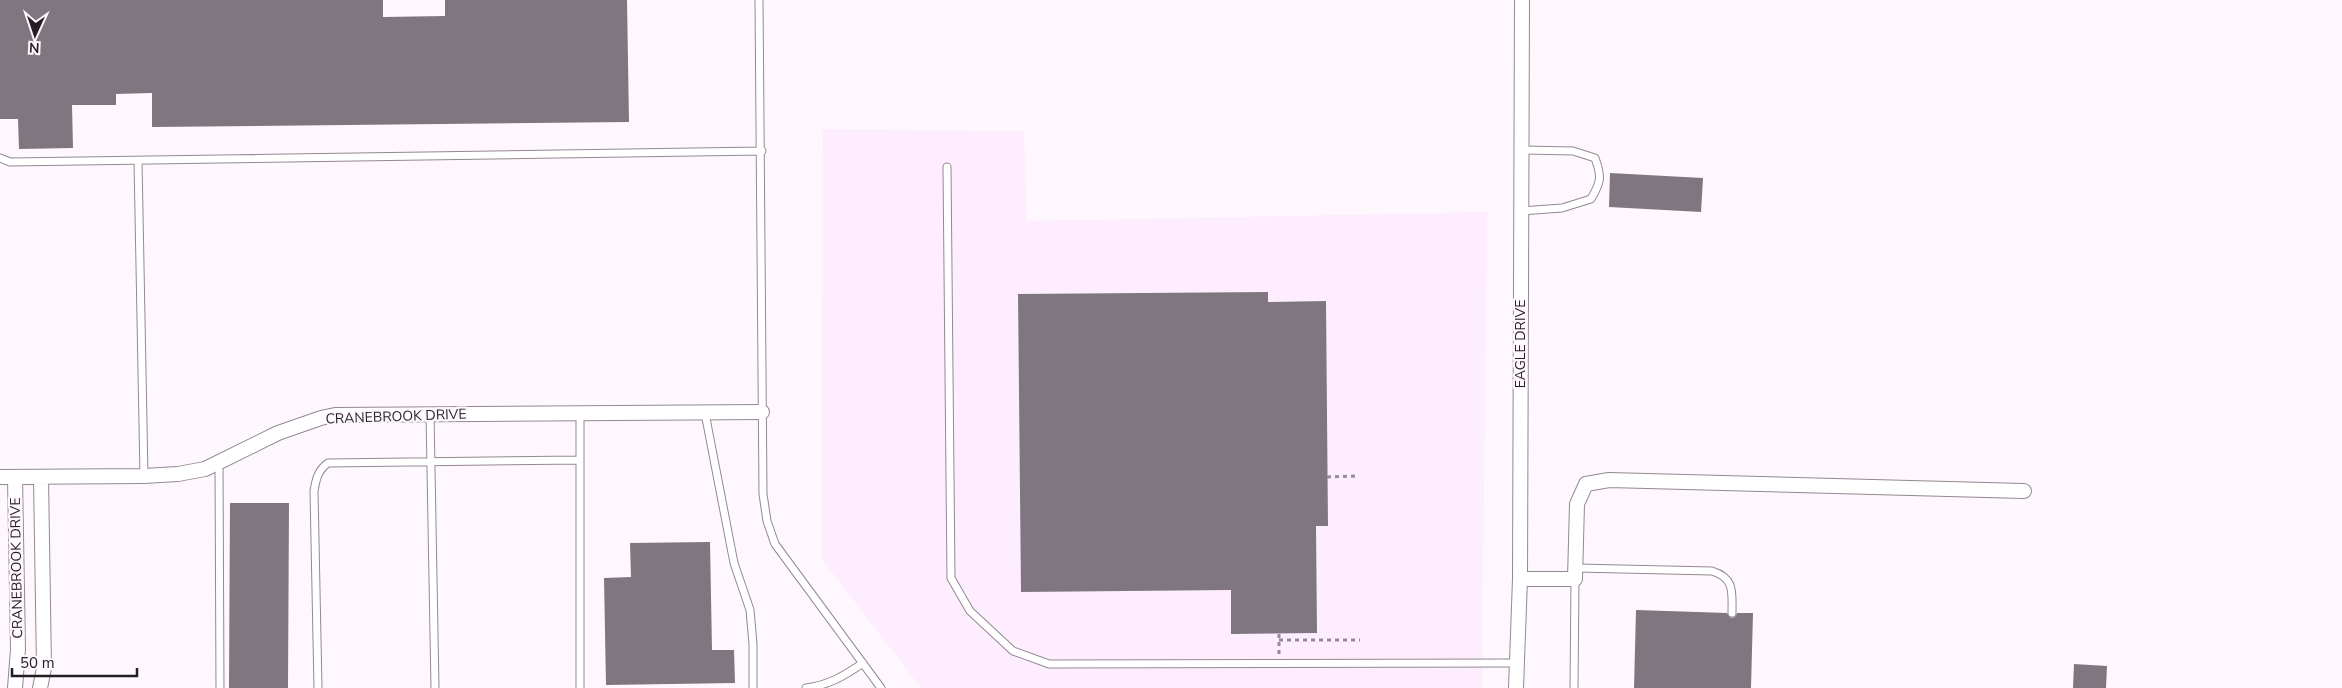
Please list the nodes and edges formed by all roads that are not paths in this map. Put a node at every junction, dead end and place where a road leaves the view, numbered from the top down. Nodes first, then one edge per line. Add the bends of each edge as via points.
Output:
1 (759, 0) edge
2 (1522, 0) edge
3 (1520, 150) junction
4 (762, 151) junction
5 (0, 158) edge
6 (138, 161) junction
7 (947, 167) dead end
8 (1520, 211) junction
9 (762, 412) junction
10 (580, 413) junction
11 (705, 413) junction
12 (430, 414) junction
13 (580, 460) junction
14 (219, 462) junction
15 (431, 462) junction
16 (144, 476) junction
17 (0, 477) edge
18 (15, 477) junction
19 (41, 477) junction
20 (2024, 492) dead end
21 (1575, 573) junction
22 (1520, 579) junction
23 (1732, 613) dead end
24 (862, 663) junction
25 (1516, 663) junction
26 (15, 688) edge
27 (40, 688) edge
28 (220, 688) edge
29 (318, 688) edge
30 (435, 688) edge
31 (580, 688) edge
32 (753, 688) edge
33 (806, 688) edge
34 (881, 688) edge
35 (1516, 688) edge
36 (1574, 688) edge

1 - 4 lane
2 - 3 street, EAGLE DRIVE
3 - 8 street, EAGLE DRIVE
3 - 8 lane via 1573,151 1595,158 1600,183 1591,199 1562,208
4 - 6 lane
4 - 9 lane
5 - 6 lane via 10,162
6 - 16 lane
7 - 25 lane via 951,578 970,611 1013,651 1050,664
8 - 22 street, EAGLE DRIVE
9 - 11 street, CRANEBROOK DRIVE
9 - 24 lane via 763,494 775,544
10 - 11 street, CRANEBROOK DRIVE
10 - 12 street, CRANEBROOK DRIVE
10 - 13 lane
11 - 32 lane via 734,563 750,610
12 - 14 street, CRANEBROOK DRIVE via 321,418 278,433
12 - 15 lane
13 - 15 lane
13 - 31 lane
14 - 16 street, CRANEBROOK DRIVE via 205,469
14 - 28 lane
15 - 29 lane via 328,463 321,468 314,491
15 - 30 lane
16 - 19 street, CRANEBROOK DRIVE
17 - 18 street, CRANEBROOK DRIVE
18 - 19 street, CRANEBROOK DRIVE
18 - 26 street, CRANEBROOK DRIVE via 18,649
19 - 27 street, CRANEBROOK DRIVE via 44,668
20 - 21 street via 1609,480 1586,484 1577,504
21 - 22 street
21 - 23 lane via 1712,571 1723,574 1730,581
21 - 36 lane
22 - 25 street, EAGLE DRIVE
24 - 33 lane via 842,678
24 - 34 lane
25 - 35 street, EAGLE DRIVE

